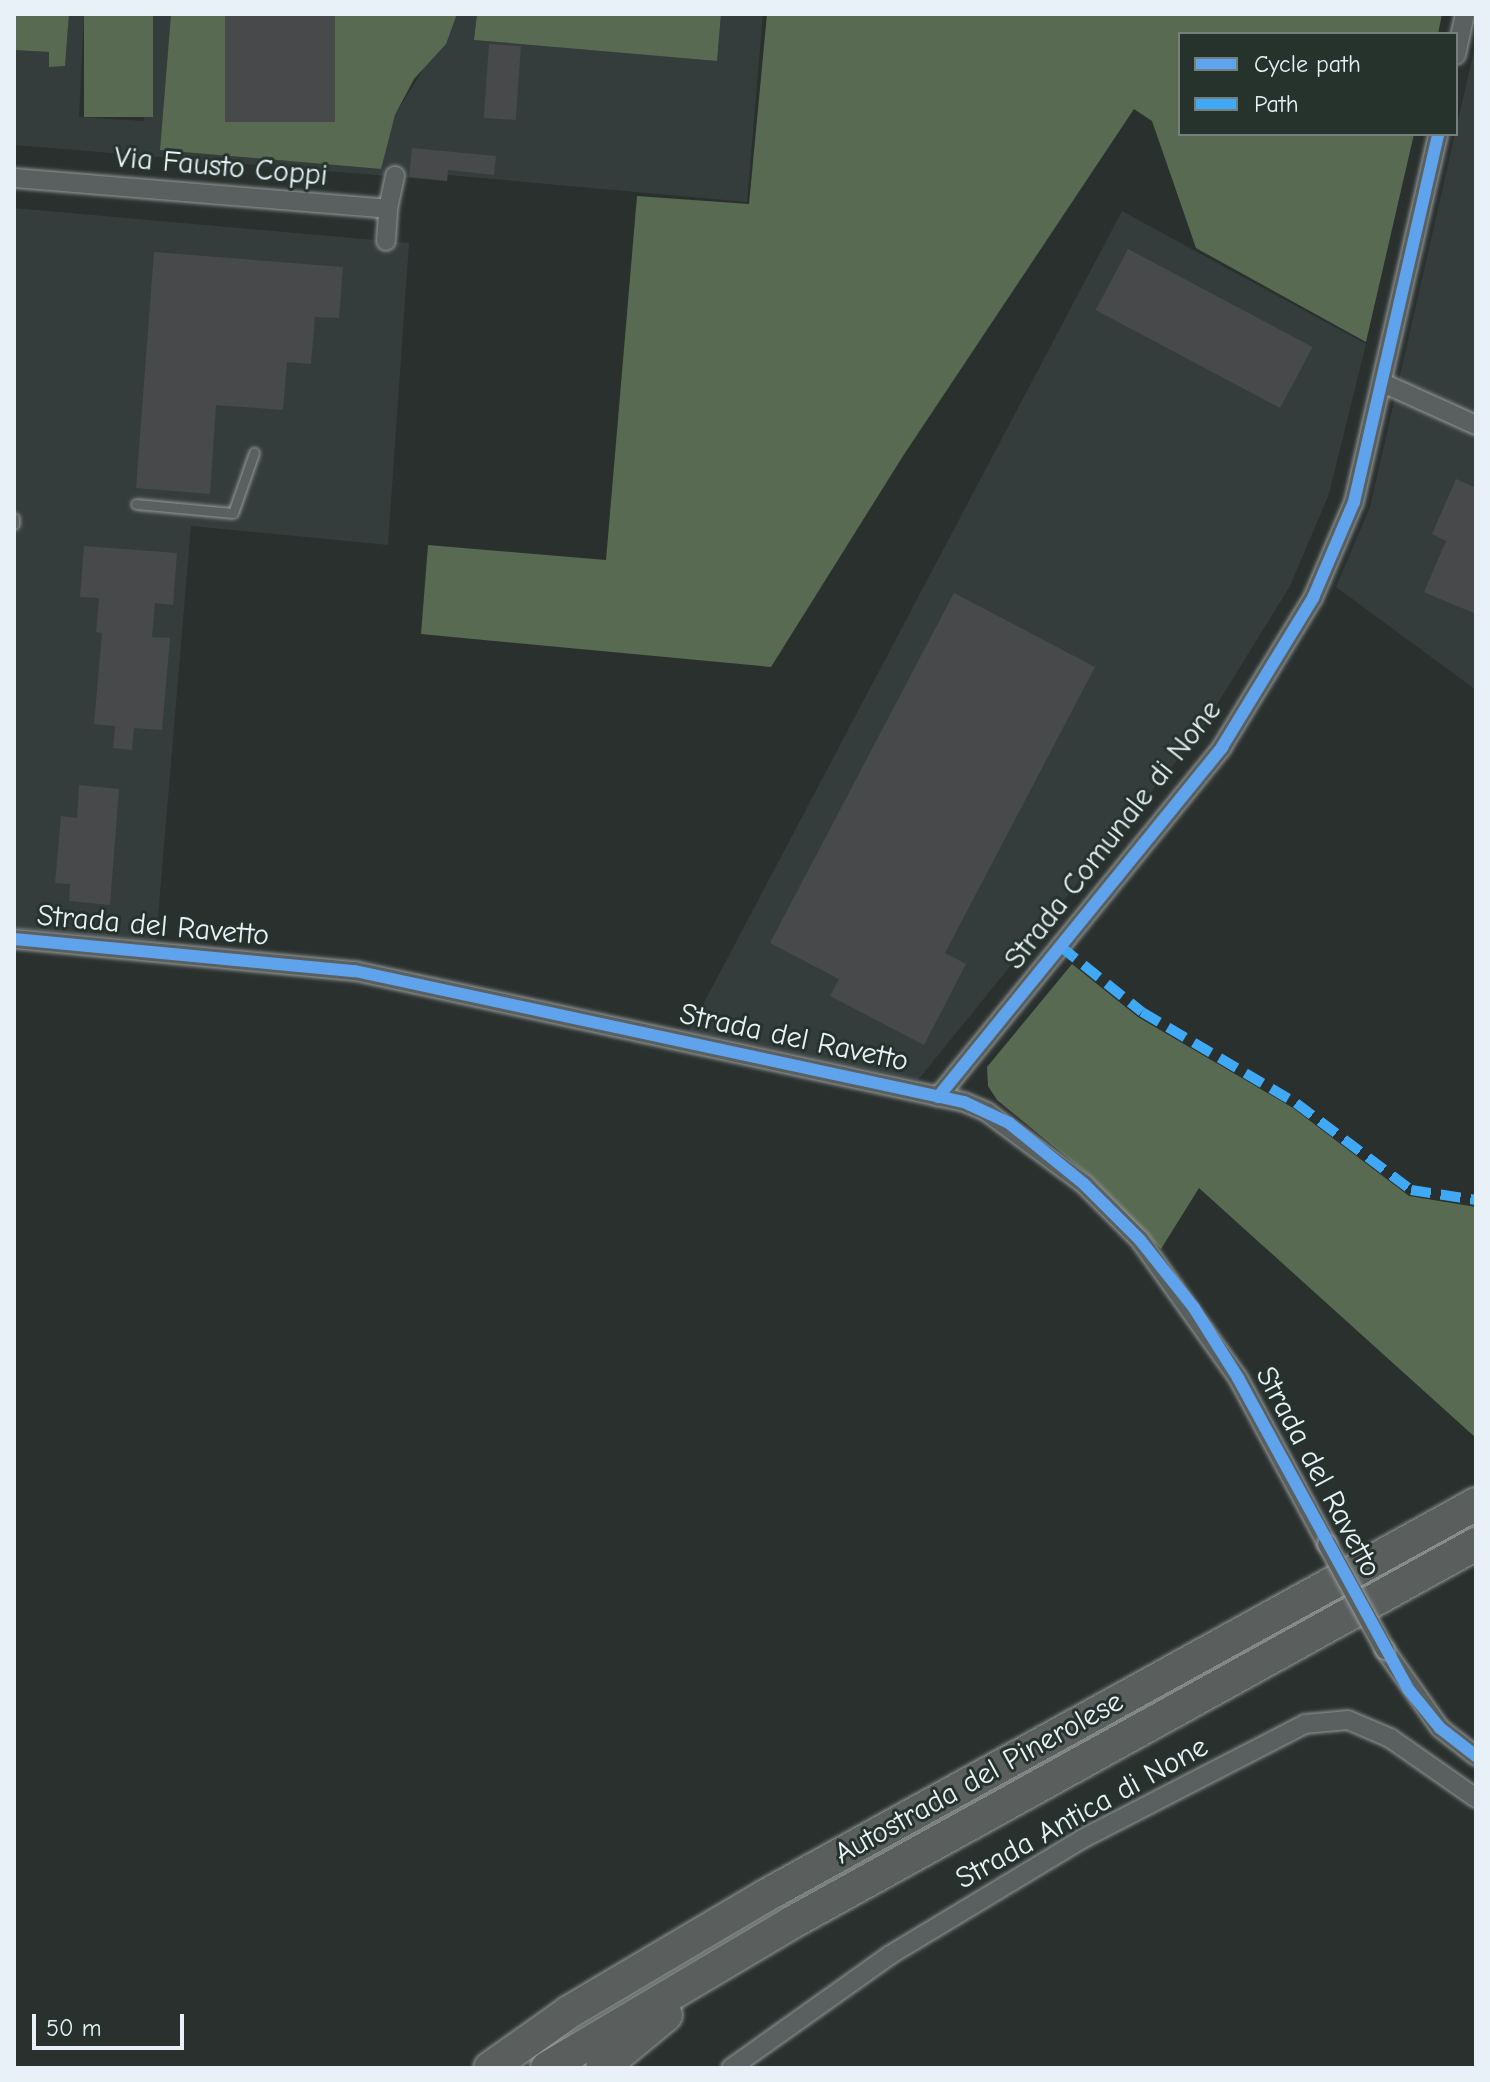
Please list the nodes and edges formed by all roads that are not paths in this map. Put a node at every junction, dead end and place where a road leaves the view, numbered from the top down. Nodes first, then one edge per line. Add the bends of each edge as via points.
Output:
1 (1465, 14) edge
2 (1458, 46) edge
3 (1438, 136) edge
4 (395, 176) dead end
5 (14, 178) edge
6 (388, 209) junction
7 (386, 241) dead end
8 (1383, 383) junction
9 (1476, 425) edge
10 (254, 453) dead end
11 (136, 504) dead end
12 (14, 939) edge
13 (938, 1097) junction
14 (1476, 1504) edge
15 (1476, 1544) edge
16 (1476, 1756) edge
17 (1476, 1798) edge
18 (791, 1923) junction
19 (490, 2068) edge
20 (547, 2068) edge
21 (602, 2068) edge
22 (731, 2068) edge

1 - 2 street
3 - 8 street, Strada Comunale di None
4 - 6 street
5 - 6 street, Via Fausto Coppi
6 - 7 street
8 - 9 street
8 - 13 street, Strada Comunale di None via 1354,502 1313,598 1222,747
10 - 11 lane via 233,513
12 - 13 street, Strada del Ravetto via 355,971
13 - 16 street, Strada del Ravetto, bridge via 1009,1123 1084,1184 1140,1240 1194,1308 1238,1378 1385,1650 1440,1728
14 - 19 highway, Autostrada del Pinerolese via 765,1896 569,2012
15 - 18 highway, Autostrada del Pinerolese
17 - 22 street, Strada Antica di None via 1390,1738 1348,1720 1305,1724 1069,1847 890,1955
18 - 20 highway, Autostrada del Pinerolese
18 - 21 highway

